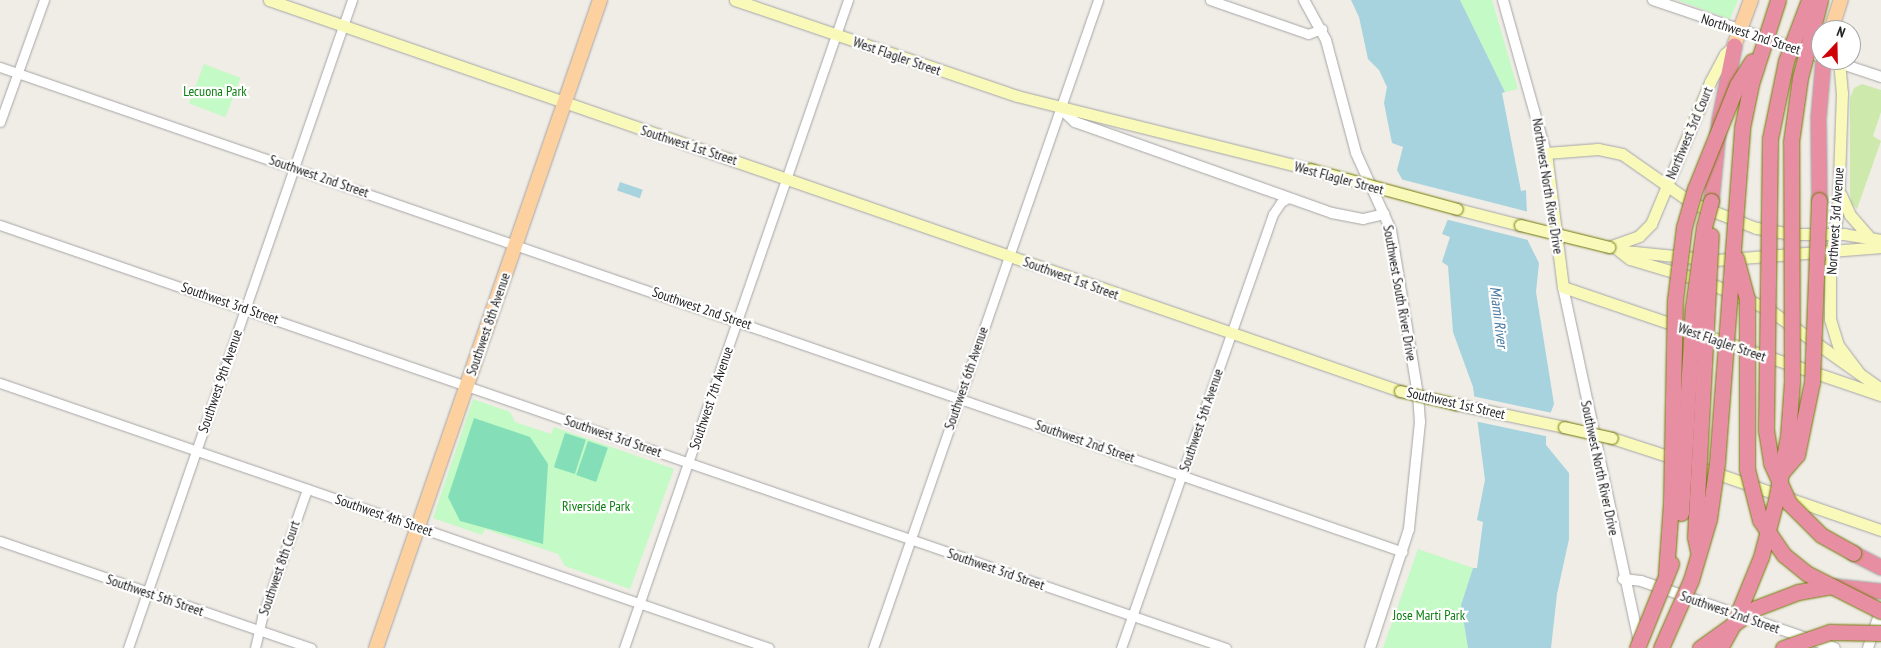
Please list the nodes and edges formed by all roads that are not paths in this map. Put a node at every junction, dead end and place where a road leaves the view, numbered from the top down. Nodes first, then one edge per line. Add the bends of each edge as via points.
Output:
1 (44, 0) edge
2 (269, 0) edge
3 (352, 0) edge
4 (600, 0) edge
5 (735, 0) edge
6 (848, 0) edge
7 (1098, 0) edge
8 (1210, 0) edge
9 (1304, 0) edge
10 (1503, 0) edge
11 (1652, 0) edge
12 (1751, 0) edge
13 (1778, 0) edge
14 (1809, 0) edge
15 (1820, 0) edge
16 (1840, 3) edge
17 (1834, 20) edge
18 (1839, 20) edge
19 (343, 26) junction
20 (1322, 29) junction
21 (1740, 30) junction
22 (836, 35) junction
23 (1763, 45) junction
24 (1734, 46) junction
25 (1811, 54) edge
26 (0, 67) edge
27 (1821, 70) edge
28 (1837, 70) edge
29 (1861, 70) edge
30 (18, 73) junction
31 (1881, 77) edge
32 (564, 102) junction
33 (1060, 108) junction
34 (0, 122) edge
35 (1546, 153) junction
36 (1676, 165) junction
37 (294, 168) junction
38 (1646, 170) junction
39 (787, 177) junction
40 (1667, 187) junction
41 (1839, 188) junction
42 (1288, 198) junction
43 (1711, 201) junction
44 (1384, 214) junction
45 (0, 225) edge
46 (1835, 234) junction
47 (1869, 237) junction
48 (1881, 240) edge
49 (515, 244) junction
50 (1733, 246) junction
51 (1881, 247) edge
52 (1613, 248) junction
53 (1832, 251) junction
54 (1009, 256) junction
55 (1563, 287) junction
56 (245, 308) junction
57 (738, 321) junction
58 (1230, 334) junction
59 (1860, 374) junction
60 (0, 383) edge
61 (467, 385) junction
62 (1881, 389) edge
63 (1881, 395) edge
64 (960, 398) junction
65 (196, 451) junction
66 (689, 462) junction
67 (1782, 472) junction
68 (1182, 474) junction
69 (307, 489) junction
70 (418, 527) junction
71 (1881, 530) edge
72 (910, 539) junction
73 (0, 541) edge
74 (1403, 552) junction
75 (1853, 553) junction
76 (1699, 554) junction
77 (1881, 559) edge
78 (1881, 567) edge
79 (1666, 573) junction
80 (1624, 580) junction
81 (1881, 582) edge
82 (1833, 586) junction
83 (1881, 591) edge
84 (147, 592) junction
85 (639, 603) junction
86 (1881, 610) edge
87 (1132, 616) junction
88 (259, 631) junction
89 (1881, 633) edge
90 (128, 648) edge
91 (255, 648) edge
92 (311, 648) edge
93 (376, 648) edge
94 (624, 648) edge
95 (769, 648) edge
96 (873, 648) edge
97 (1121, 648) edge
98 (1226, 648) edge
99 (1370, 648) edge
100 (1639, 648) edge
101 (1661, 648) edge
102 (1700, 648) edge
103 (1720, 648) edge
104 (1782, 648) edge
105 (1835, 648) edge
106 (1868, 648) edge

1 - 30 street
2 - 19 main road, Southwest 1st Street
3 - 19 street, Southwest 9th Avenue
4 - 32 main road, Southwest 8th Avenue
5 - 22 main road, West Flagler Street
6 - 22 street, Southwest 7th Avenue
7 - 33 street, Southwest 6th Avenue
8 - 20 street via 1308,34
9 - 20 street, Southwest South River Drive
10 - 35 street, Northwest North River Drive
11 - 21 street, Northwest 2nd Street
12 - 21 main road, Northwest 3rd Court
13 - 23 highway, bridge
14 - 75 highway, bridge via 1786,61 1770,138 1766,430 1771,463 1789,503 1821,534
15 - 67 highway, bridge via 1800,78 1791,142 1792,382
16 - 17 main road
16 - 18 main road
19 - 32 main road, Southwest 1st Street
19 - 37 street, Southwest 9th Avenue
20 - 44 street, Southwest South River Drive via 1356,153
21 - 24 main road, Northwest 3rd Court
21 - 25 street, Northwest 2nd Street
22 - 33 main road, West Flagler Street
22 - 39 street, Southwest 7th Avenue
23 - 50 highway, bridge via 1742,128
23 - 79 highway, bridge via 1737,85 1695,189 1684,227 1675,300 1672,503
24 - 36 main road, Northwest 3rd Court via 1710,82
24 - 43 highway via 1719,120
26 - 30 street, Southwest 2nd Street
27 - 67 highway, bridge via 1812,382 1798,455
28 - 41 main road, Northwest 3rd Avenue
29 - 31 street
30 - 34 street
30 - 37 street, Southwest 2nd Street
32 - 39 main road, Southwest 1st Street
32 - 49 main road, Southwest 8th Avenue
33 - 42 street, West Flagler Street via 1075,122
33 - 52 main road, West Flagler Street, bridge
33 - 54 street, Southwest 6th Avenue
35 - 38 main road via 1607,150 1622,154
35 - 55 main road, Northwest North River Drive
36 - 38 main road via 1663,172
36 - 40 main road, Northwest 3rd Court
37 - 49 street, Southwest 2nd Street
37 - 56 street, Southwest 9th Avenue
38 - 40 main road
39 - 54 main road, Southwest 1st Street
39 - 57 street, Southwest 7th Avenue
40 - 46 main road via 1700,207 1756,228 1791,234
40 - 52 main road, Northwest 3rd Court via 1647,230
41 - 46 main road, Northwest 3rd Avenue
41 - 47 main road via 1850,215
42 - 44 street, West Flagler Street via 1353,219
42 - 58 street, Southwest 5th Avenue via 1273,214
43 - 76 highway, bridge via 1695,537
43 - 79 highway, bridge via 1704,227 1693,308 1681,508 1672,561
44 - 74 street, Southwest South River Drive via 1394,242 1420,410 1409,529
45 - 56 street, Southwest 3rd Street
46 - 47 main road
46 - 53 main road, Northwest 3rd Avenue
47 - 48 main road
49 - 57 street, Southwest 2nd Street
49 - 61 main road, Southwest 8th Avenue
50 - 76 highway, bridge via 1715,481
50 - 86 highway, bridge via 1747,299 1747,469 1760,520 1784,554 1806,573
51 - 53 main road, West Flagler Street
52 - 53 main road, West Flagler Street via 1705,260
52 - 59 main road, West Flagler Street via 1630,259 1707,282 1760,305 1797,326 1846,367
53 - 59 main road, Northwest 3rd Avenue via 1830,319 1838,345
54 - 58 main road, Southwest 1st Street
54 - 64 street, Southwest 6th Avenue
55 - 63 main road, West Flagler Street
55 - 80 street, Southwest North River Drive
56 - 61 street, Southwest 3rd Street
56 - 65 street, Southwest 9th Avenue
57 - 64 street, Southwest 2nd Street
57 - 66 street, Southwest 7th Avenue
58 - 68 street, Southwest 5th Avenue
58 - 71 main road, Southwest 1st Street, bridge via 1400,391 1612,438
59 - 62 main road, West Flagler Street
60 - 65 street, Southwest 4th Street
61 - 66 street, Southwest 3rd Street
61 - 70 main road, Southwest 8th Avenue
64 - 68 street, Southwest 2nd Street
64 - 72 street, Southwest 6th Avenue
65 - 69 street, Southwest 4th Street
65 - 84 street, Southwest 9th Avenue
66 - 72 street, Southwest 3rd Street
66 - 85 street, Southwest 7th Avenue
67 - 103 highway, bridge via 1761,558
68 - 74 street, Southwest 2nd Street
68 - 87 street, Southwest 5th Avenue
69 - 70 street, Southwest 4th Street
69 - 88 street, Southwest 8th Court
70 - 85 street, Southwest 4th Street
70 - 93 main road, Southwest 8th Avenue
72 - 87 street, Southwest 3rd Street
72 - 96 street, Southwest 6th Avenue
73 - 84 street, Southwest 5th Street
74 - 99 street, Southwest South River Drive
75 - 77 highway
75 - 78 highway
76 - 101 highway, bridge
79 - 100 highway, bridge
80 - 100 street, Southwest North River Drive
80 - 105 street, Southwest 2nd Street via 1640,581
81 - 82 highway
82 - 83 highway
82 - 102 highway, bridge via 1798,592 1770,602 1738,619
84 - 88 street, Southwest 5th Street
84 - 90 street, Southwest 9th Avenue
85 - 94 street, Southwest 7th Avenue
85 - 95 street, Southwest 4th Street
86 - 106 street
87 - 97 street, Southwest 5th Avenue
87 - 98 street, Southwest 3rd Street
88 - 91 street, Southwest 8th Court
88 - 92 street, Southwest 5th Street
89 - 104 highway, bridge via 1830,632

